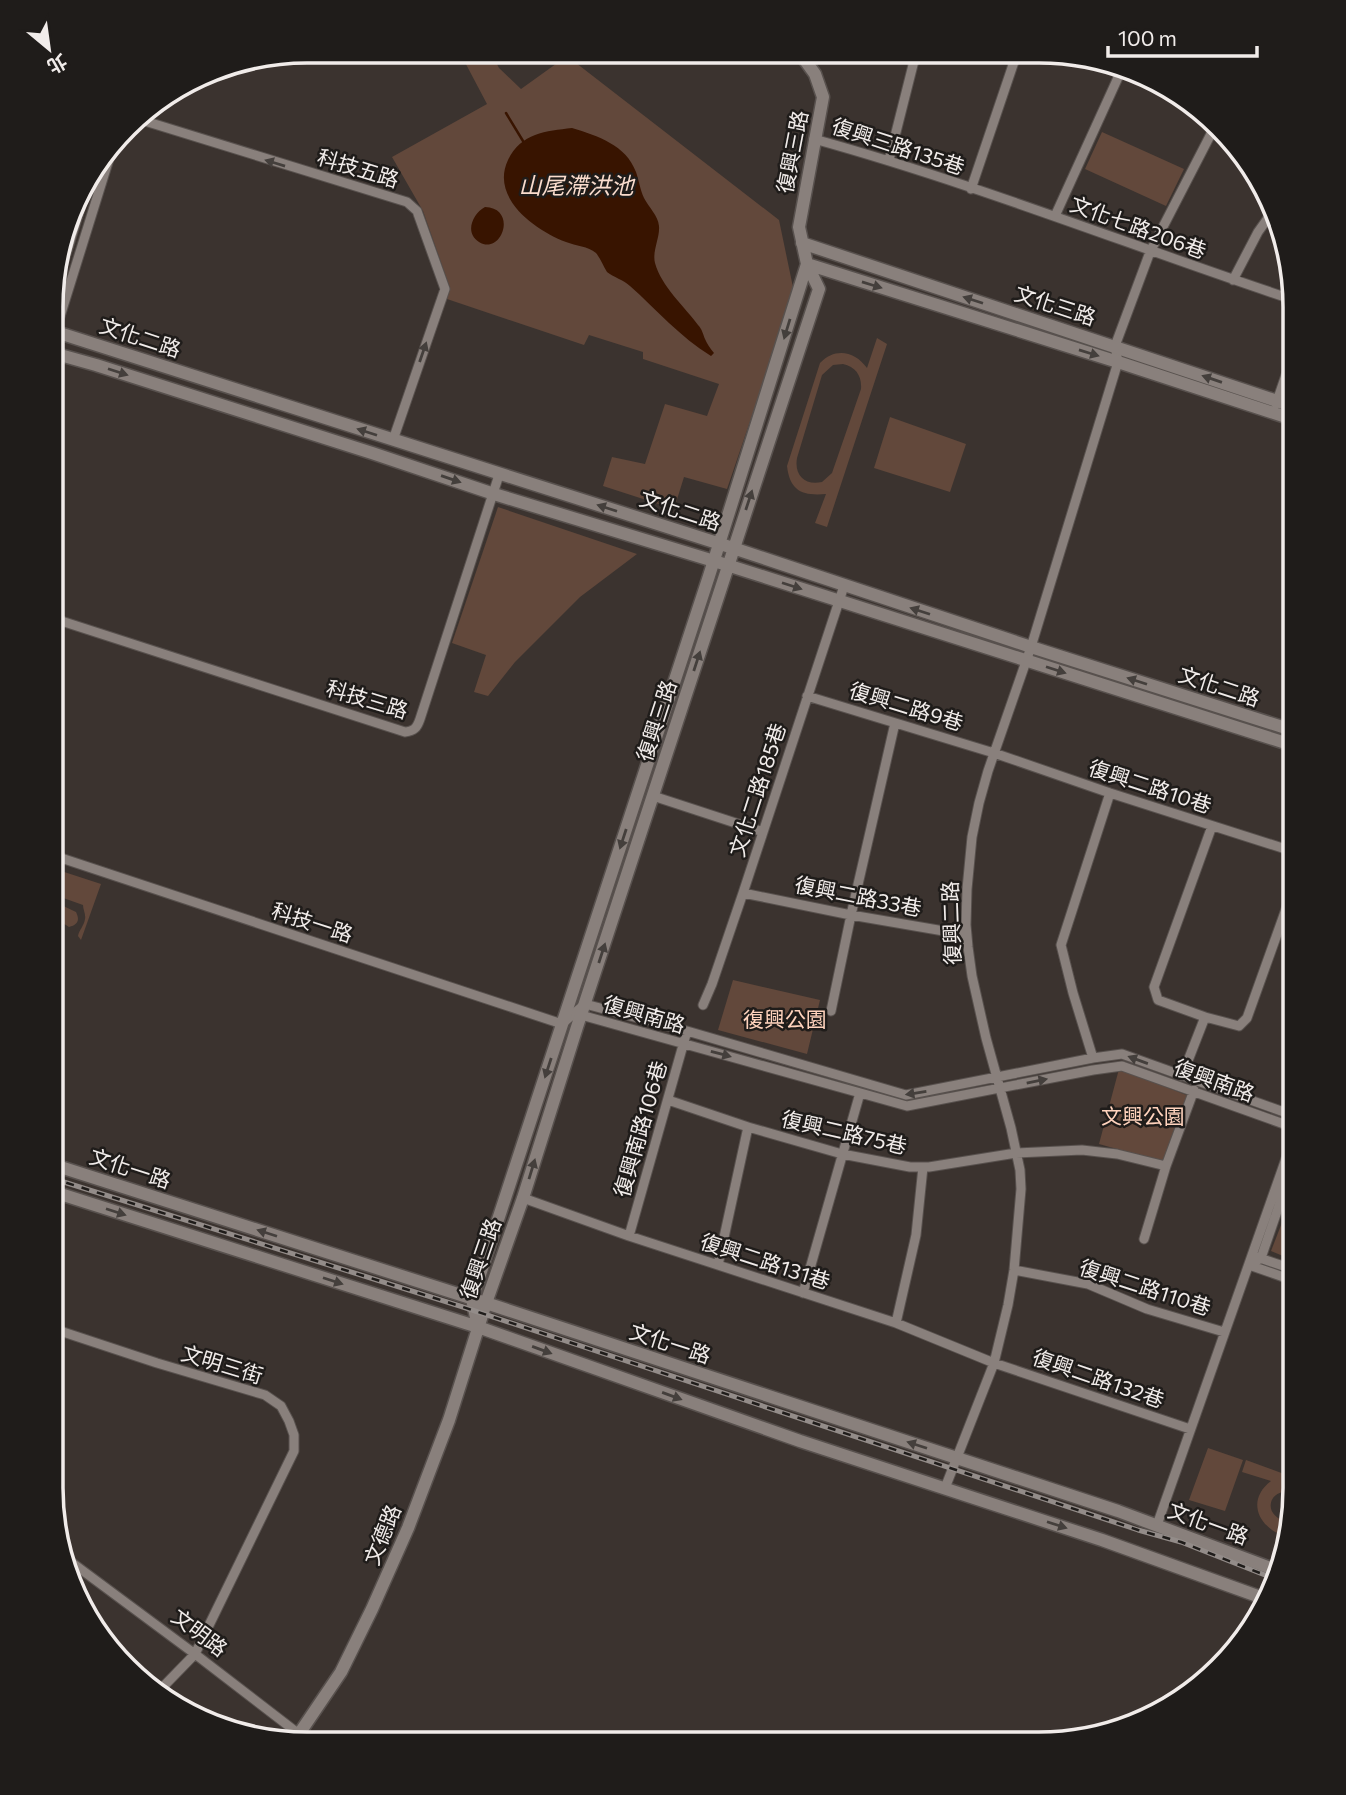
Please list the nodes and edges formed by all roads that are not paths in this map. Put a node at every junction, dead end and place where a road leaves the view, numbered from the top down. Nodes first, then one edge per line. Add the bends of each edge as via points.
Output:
1 (807, 63) edge
2 (913, 63) edge
3 (1014, 63) edge
4 (1118, 77) edge
5 (148, 122) edge
6 (1211, 135) edge
7 (814, 139) junction
8 (889, 160) junction
9 (106, 169) edge
10 (971, 188) junction
11 (1055, 216) junction
12 (1266, 220) edge
13 (802, 243) junction
14 (1150, 251) junction
15 (807, 264) junction
16 (1233, 280) junction
17 (1282, 296) edge
18 (63, 305) edge
19 (63, 337) edge
20 (1115, 346) junction
21 (63, 356) edge
22 (1118, 362) junction
23 (1283, 384) edge
24 (1275, 407) junction
25 (1283, 407) edge
26 (1283, 412) edge
27 (393, 440) junction
28 (499, 475) junction
29 (494, 494) junction
30 (719, 544) junction
31 (733, 548) junction
32 (714, 561) junction
33 (727, 565) junction
34 (844, 586) junction
35 (839, 601) junction
36 (63, 622) edge
37 (1031, 647) junction
38 (1026, 661) junction
39 (807, 696) junction
40 (895, 723) junction
41 (1283, 727) edge
42 (1283, 742) edge
43 (994, 753) junction
44 (1111, 793) junction
45 (653, 796) junction
46 (1212, 826) junction
47 (763, 832) junction
48 (1283, 848) edge
49 (63, 859) edge
50 (607, 886) junction
51 (622, 891) junction
52 (743, 892) junction
53 (851, 915) junction
54 (1282, 919) edge
55 (967, 935) junction
56 (704, 1005) dead end
57 (583, 1009) junction
58 (831, 1011) dead end
59 (1205, 1017) junction
60 (562, 1024) junction
61 (687, 1031) junction
62 (684, 1044) junction
63 (1093, 1058) junction
64 (1182, 1076) junction
65 (997, 1077) junction
66 (1198, 1082) junction
67 (962, 1084) junction
68 (1000, 1088) junction
69 (860, 1093) junction
70 (1193, 1093) junction
71 (964, 1095) junction
72 (668, 1100) junction
73 (1282, 1112) edge
74 (1282, 1125) edge
75 (748, 1127) junction
76 (1016, 1153) junction
77 (842, 1154) junction
78 (1166, 1166) junction
79 (923, 1167) junction
80 (63, 1168) edge
81 (1282, 1170) edge
82 (1282, 1190) edge
83 (63, 1195) edge
84 (523, 1198) junction
85 (629, 1236) junction
86 (1144, 1239) dead end
87 (1254, 1259) junction
88 (718, 1265) junction
89 (1282, 1267) edge
90 (1014, 1270) junction
91 (1282, 1274) edge
92 (803, 1293) junction
93 (472, 1299) junction
94 (486, 1303) junction
95 (895, 1323) junction
96 (478, 1327) junction
97 (63, 1332) edge
98 (1224, 1332) junction
99 (995, 1363) junction
100 (1190, 1429) junction
101 (956, 1458) junction
102 (945, 1488) junction
103 (1157, 1525) junction
104 (76, 1566) edge
105 (1269, 1568) edge
106 (1258, 1596) edge
107 (195, 1654) junction
108 (164, 1686) edge
109 (288, 1731) edge
110 (303, 1732) edge

1 - 7 street, 復興三路 via 823,97
2 - 8 street
3 - 10 street
4 - 11 street
27 -> 5 street, 科技五路 via 444,289 417,211 407,202
6 - 14 street
7 - 8 street, 復興三路135巷
7 - 13 street, 復興三路 via 799,227
8 - 10 street, 復興三路135巷
9 - 18 street
10 - 11 street, 文化七路206巷
11 - 14 street, 文化七路206巷
12 - 16 street
13 - 15 street, 復興三路
20 -> 13 street, 文化三路
14 - 16 street, 文化七路206巷
14 - 20 street
15 -> 22 street, 文化三路
15 -> 30 street, 復興三路
31 -> 15 street, 復興三路 via 819,289
16 - 17 street, 文化七路206巷
27 -> 19 street, 文化二路
20 - 22 street
24 -> 20 street, 文化三路
21 -> 29 street, 文化二路
22 - 24 street, 文化三路
22 - 37 street, 復興二路
23 - 24 street
24 - 25 street, 文化三路
24 - 26 street, 文化三路
27 - 28 street, 文化二路
28 - 29 street, 科技三路
30 -> 28 street, 文化二路
29 - 32 street, 文化二路
29 - 36 street, 科技三路 via 412,732
30 - 31 street, 文化二路
30 - 32 street, 復興三路
31 - 33 street, 復興三路
31 - 34 street, 文化二路
32 - 33 street, 文化二路
32 -> 50 street, 復興三路
33 -> 35 street, 文化二路
45 -> 33 street, 復興三路
34 - 35 street, 文化二路185巷
37 -> 34 street, 文化二路
35 - 38 street, 文化二路
35 - 39 street, 文化二路185巷
37 - 38 street, 復興二路
41 -> 37 street, 文化二路
38 -> 42 street, 文化二路
38 - 43 street, 復興二路
39 - 40 street, 復興二路9巷
39 - 47 street, 文化二路185巷
40 - 43 street, 復興二路9巷
40 - 53 street
43 - 44 street, 復興二路10巷
43 - 55 street, 復興二路 via 972,836
44 - 46 street, 復興二路10巷
44 - 63 street via 1061,945
45 - 47 street
45 - 51 street, 復興三路
46 - 48 street, 復興二路10巷
46 - 59 street via 1154,988 1158,1000
47 - 52 street, 文化二路185巷
49 - 60 street, 科技一路
50 - 51 street
50 - 60 street, 復興三路
57 -> 51 street, 復興三路
52 - 53 street, 復興二路33巷
52 - 56 street, 文化二路185巷
53 - 55 street, 復興二路33巷
53 - 58 street
54 - 59 street via 1247,1018 1239,1026
55 - 65 street, 復興二路
57 - 60 street, 復興南路
57 - 61 street, 復興南路
57 - 62 street, 復興南路
84 -> 57 street, 復興三路
59 - 64 street
60 -> 93 street, 復興三路
61 - 62 street, 復興南路106巷
67 -> 61 street, 復興南路 via 906,1095
62 -> 69 street, 復興南路
62 - 72 street, 復興南路106巷
64 -> 63 street, 復興南路 via 1122,1054
63 - 65 street, 復興南路
64 - 66 street, 復興南路
65 - 67 street, 復興南路
65 - 68 street, 復興二路
66 - 70 street
66 - 73 street, 復興南路
67 - 71 street
68 -> 70 street, 復興南路 via 1122,1066
68 - 71 street, 復興南路
68 - 76 street, 復興二路
69 - 71 street, 復興南路 via 906,1106
69 - 77 street
70 - 74 street, 復興南路
70 - 78 street
72 - 75 street, 復興二路75巷
72 - 85 street, 復興南路106巷
75 - 77 street, 復興二路75巷
75 - 88 street
76 - 78 street, 復興二路75巷 via 1082,1150
76 - 79 street, 復興二路75巷
76 - 90 street, 復興二路 via 1021,1189
77 - 79 street, 復興二路75巷
77 - 92 street
78 - 86 street
79 - 95 street via 916,1235
93 -> 80 street, 文化一路
81 - 87 street
82 - 87 street
83 -> 96 street
84 - 85 street, 復興二路131巷
84 - 94 street, 復興三路
85 - 88 street, 復興二路131巷
87 - 89 street
87 - 91 street
87 - 98 street
88 - 92 street, 復興二路131巷
90 - 98 street, 復興二路110巷 via 1088,1284 1147,1309
90 - 99 street, 復興二路
92 - 95 street, 復興二路131巷
93 - 94 street, 文化一路
93 - 96 street, 復興三路
94 - 96 street, 復興三路
101 -> 94 street, 文化一路
95 - 99 street, 復興二路131巷
96 -> 102 street
96 - 110 street, 文德路 via 449,1420 392,1567 341,1672
97 - 107 street, 文明三街 via 265,1395 281,1406 289,1420 294,1451
98 - 100 street
99 - 100 street, 復興二路132巷
99 - 101 street, 復興二路
100 - 103 street
101 - 102 street, 復興二路
101 - 103 street, 文化一路
102 -> 106 street
103 - 105 street, 文化一路
104 - 107 street, 文明路
107 - 108 street, 文明三街
107 - 109 street, 文明路

